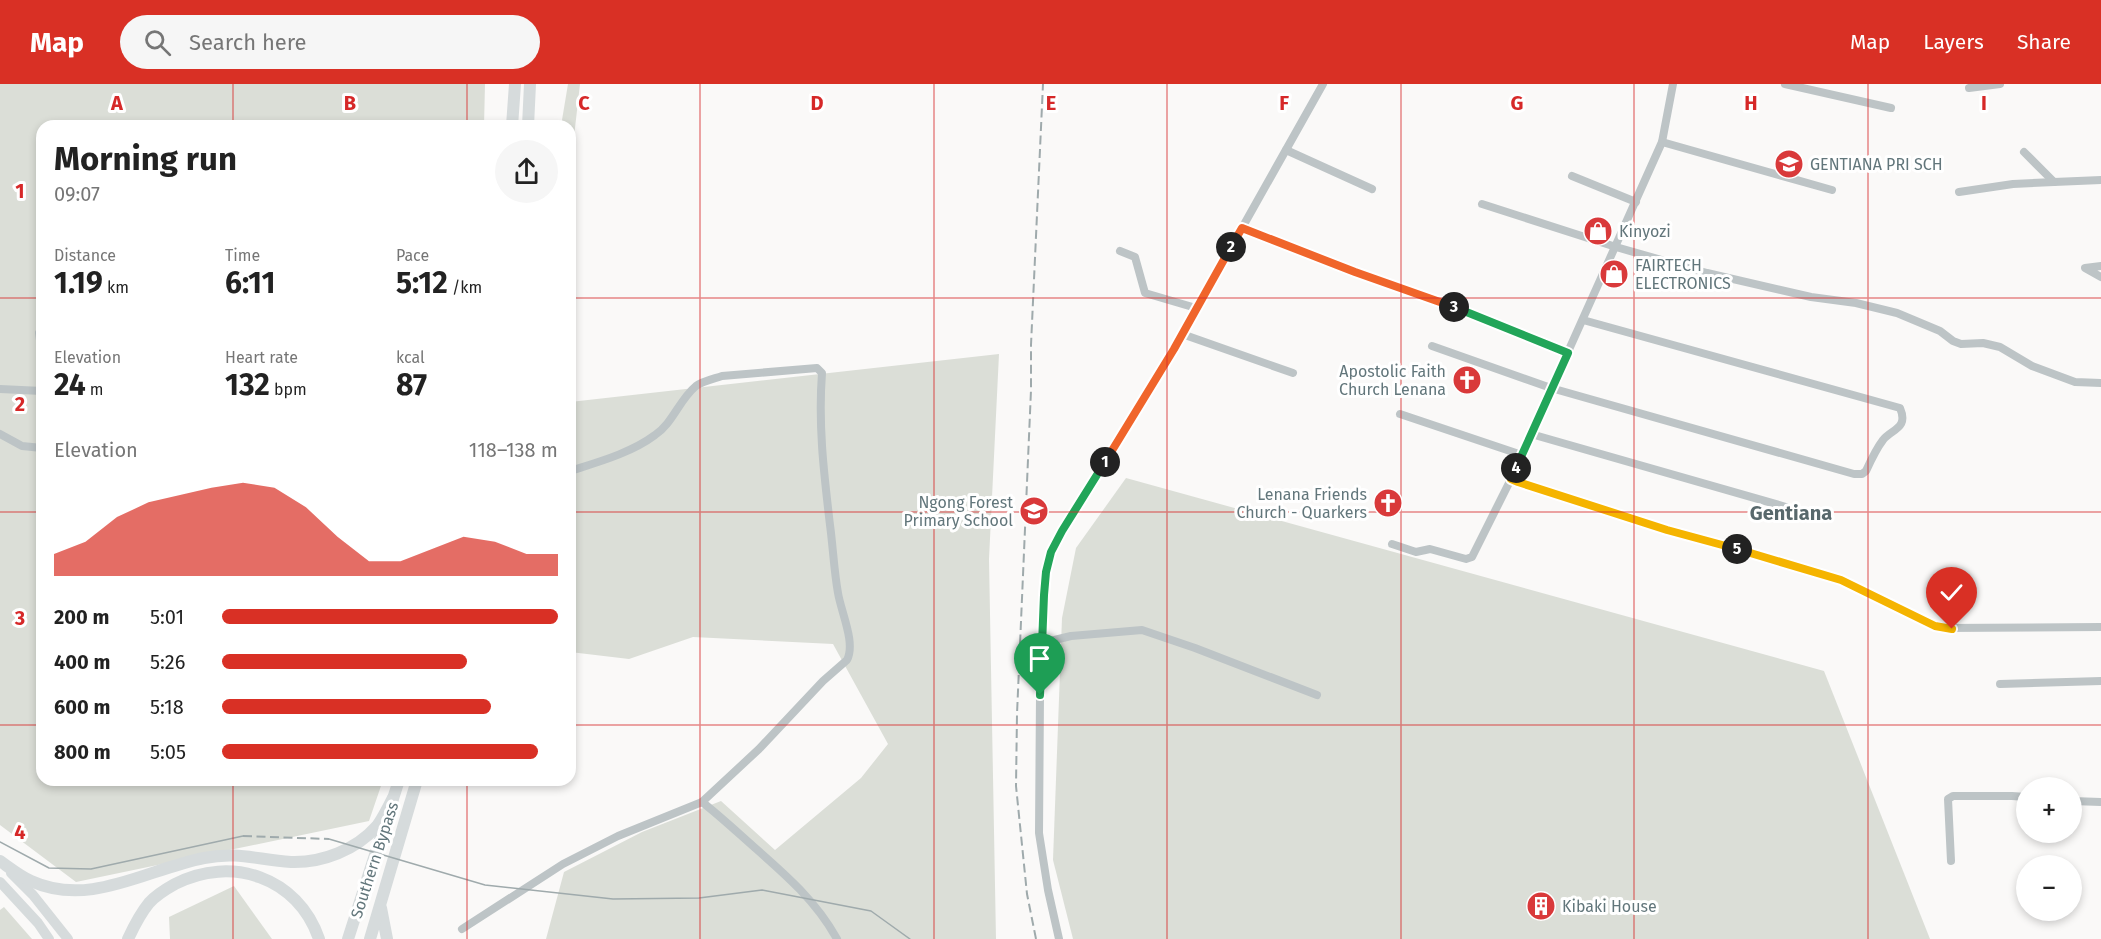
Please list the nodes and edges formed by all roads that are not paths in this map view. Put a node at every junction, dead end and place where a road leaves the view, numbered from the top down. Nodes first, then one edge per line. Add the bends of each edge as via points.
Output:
1 (515, 84) edge
2 (530, 84) edge
3 (1323, 84) edge
4 (1673, 84) edge
5 (1785, 84) edge
6 (2000, 84) edge
7 (1969, 88) dead end
8 (1891, 108) dead end
9 (512, 120) edge
10 (528, 120) edge
11 (1662, 142) junction
12 (1286, 150) junction
13 (2024, 152) dead end
14 (1572, 176) dead end
15 (2101, 180) edge
16 (2054, 182) junction
17 (1372, 189) dead end
18 (1832, 190) dead end
19 (1959, 192) dead end
20 (1635, 202) junction
21 (1482, 204) dead end
22 (1242, 228) junction
23 (1616, 247) junction
24 (1120, 251) dead end
25 (2101, 266) edge
26 (2101, 277) edge
27 (1196, 308) junction
28 (1583, 320) junction
29 (1182, 334) junction
30 (1432, 346) dead end
31 (1568, 353) junction
32 (1293, 374) dead end
33 (2101, 383) edge
34 (1551, 388) junction
35 (0, 389) edge
36 (36, 391) edge
37 (1400, 414) dead end
38 (0, 434) edge
39 (1531, 434) junction
40 (36, 447) edge
41 (1522, 455) junction
42 (576, 469) edge
43 (1511, 479) junction
44 (1786, 507) dead end
45 (1392, 544) dead end
46 (2101, 627) edge
47 (1042, 643) junction
48 (2101, 681) edge
49 (2000, 684) dead end
50 (1317, 695) dead end
51 (397, 786) edge
52 (415, 786) edge
53 (2016, 797) edge
54 (393, 798) junction
55 (2082, 801) edge
56 (702, 802) junction
57 (2101, 802) edge
58 (1951, 861) dead end
59 (0, 862) edge
60 (0, 882) edge
61 (381, 901) junction
62 (462, 929) dead end
63 (49, 939) edge
64 (68, 939) edge
65 (128, 939) edge
66 (319, 939) edge
67 (348, 939) edge
68 (370, 939) edge
69 (387, 939) edge
70 (837, 939) edge
71 (1059, 939) edge

1 - 9 highway
2 - 10 highway
3 - 12 street
4 - 11 street
5 - 8 street
6 - 7 street
11 - 18 street
11 - 20 street
12 - 17 street
12 - 22 street
13 - 16 street
14 - 20 street
15 - 16 street
16 - 19 street
20 - 23 street
21 - 23 street
22 - 27 street
22 - 31 street via 1475,314
23 - 28 street
23 - 33 street via 1707,273 1897,313 1961,344 2000,347 2032,366 2075,382
24 - 27 street via 1135,258 1145,293
25 - 26 street via 2085,268
27 - 29 street
28 - 31 street
28 - 34 street via 1900,408 1901,424 1885,436 1866,471 1854,474
29 - 32 street
29 - 47 street via 1051,552 1046,572
30 - 34 street
31 - 34 street
34 - 39 street
35 - 36 street
37 - 41 street
38 - 40 street via 22,446
39 - 41 street
39 - 44 street
41 - 43 street
42 - 56 street via 656,435 674,417 683,399 707,380 817,368 822,373 823,465 837,590 850,654
43 - 45 street via 1472,557 1466,559 1430,549 1416,552
43 - 46 street via 1667,530 1825,574 1942,628
47 - 50 street via 1071,636 1142,630
47 - 71 street via 1040,832
48 - 49 street
51 - 54 highway, Southern Bypass
52 - 61 highway, Southern Bypass
53 - 58 street via 1948,799
54 - 59 highway via 368,836 327,858 290,862 242,854 220,855 113,885 74,891 30,881
54 - 67 highway, Southern Bypass
55 - 57 street
56 - 62 street via 618,836 563,864
56 - 70 street via 794,882
59 - 64 main road
60 - 63 main road
61 - 68 highway, Southern Bypass
61 - 69 highway
65 - 66 highway via 150,902 164,891 186,879 223,871 262,878 289,893 307,914

